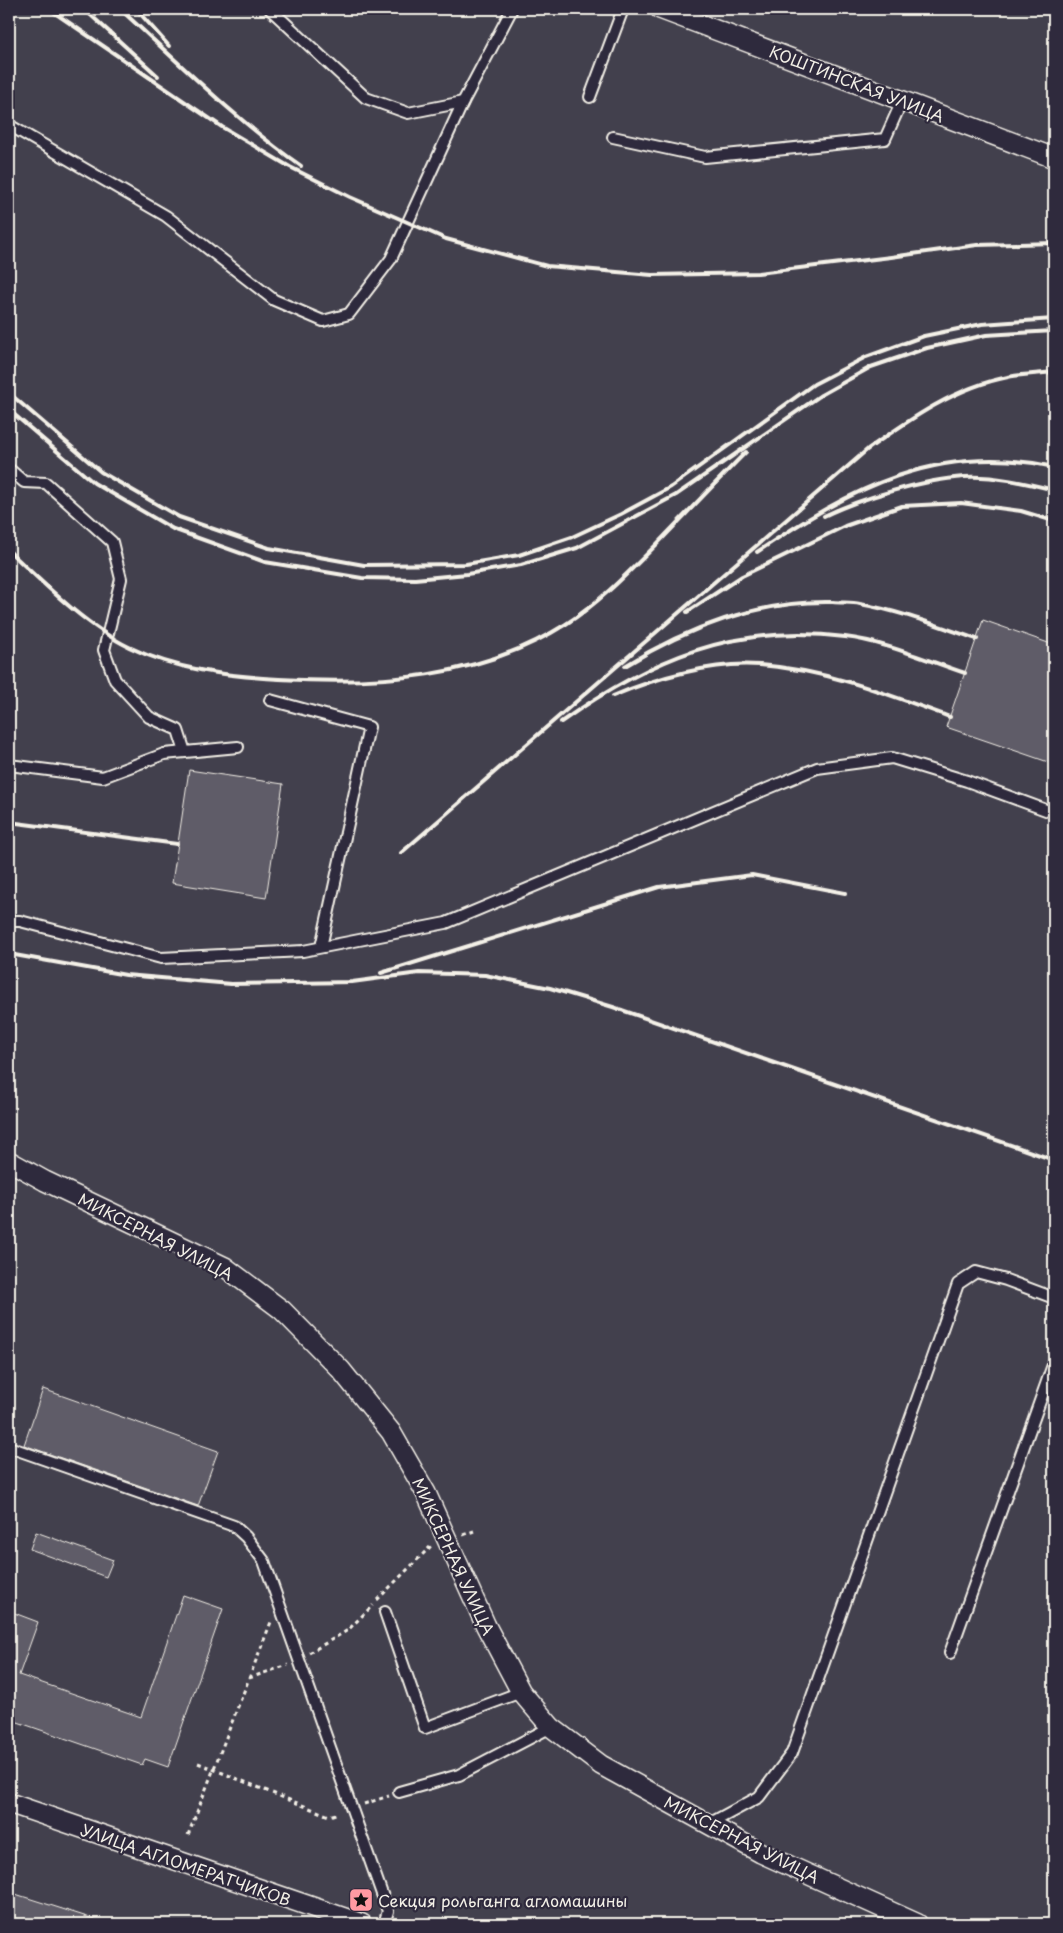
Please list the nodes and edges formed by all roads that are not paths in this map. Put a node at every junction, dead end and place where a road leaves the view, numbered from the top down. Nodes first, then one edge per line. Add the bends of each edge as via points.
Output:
1 (270, 9) edge
2 (512, 9) edge
3 (623, 9) edge
4 (660, 9) edge
5 (590, 97) dead end
6 (902, 100) junction
7 (463, 102) junction
8 (9, 125) edge
9 (613, 136) dead end
10 (1054, 158) edge
11 (9, 469) edge
12 (270, 700) dead end
13 (238, 747) dead end
14 (185, 752) junction
15 (9, 765) edge
16 (1054, 813) edge
17 (9, 921) edge
18 (321, 947) junction
19 (9, 1161) edge
20 (1054, 1298) edge
21 (1054, 1362) edge
22 (9, 1447) edge
23 (385, 1612) dead end
24 (950, 1653) dead end
25 (520, 1692) junction
26 (550, 1727) junction
27 (399, 1792) road end
28 (9, 1803) edge
29 (709, 1824) junction
30 (362, 1924) edge
31 (384, 1924) edge
32 (918, 1924) edge

1 - 7 lane via 366,98 408,113
2 - 7 lane
3 - 5 lane
4 - 6 street, КОШТИНСКАЯ УЛИЦА
6 - 9 lane via 885,139 705,157
6 - 10 street, КОШТИНСКАЯ УЛИЦА
7 - 8 lane via 391,259 349,314 324,321 274,300 166,216
11 - 14 lane via 24,482 46,483 112,542 121,579 104,650 114,680 149,718 178,730
12 - 18 lane via 369,726
13 - 14 lane
14 - 15 lane via 164,754 103,778
16 - 18 lane via 892,758 817,768 446,923
17 - 18 lane via 20,921 161,958 303,951
19 - 25 street, МИКСЕРНАЯ УЛИЦА via 225,1267 282,1310 341,1370 391,1432 426,1493 486,1626
20 - 29 lane via 976,1272 958,1284 792,1753 759,1797
21 - 24 lane
22 - 31 lane via 234,1526 246,1537 264,1561 299,1658 388,1911
23 - 25 lane via 425,1728
25 - 26 street, МИКСЕРНАЯ УЛИЦА
26 - 27 lane via 459,1775
26 - 29 street, МИКСЕРНАЯ УЛИЦА via 601,1766
28 - 30 street, УЛИЦА АГЛОМЕРАТЧИКОВ
29 - 32 street, МИКСЕРНАЯ УЛИЦА via 761,1852

